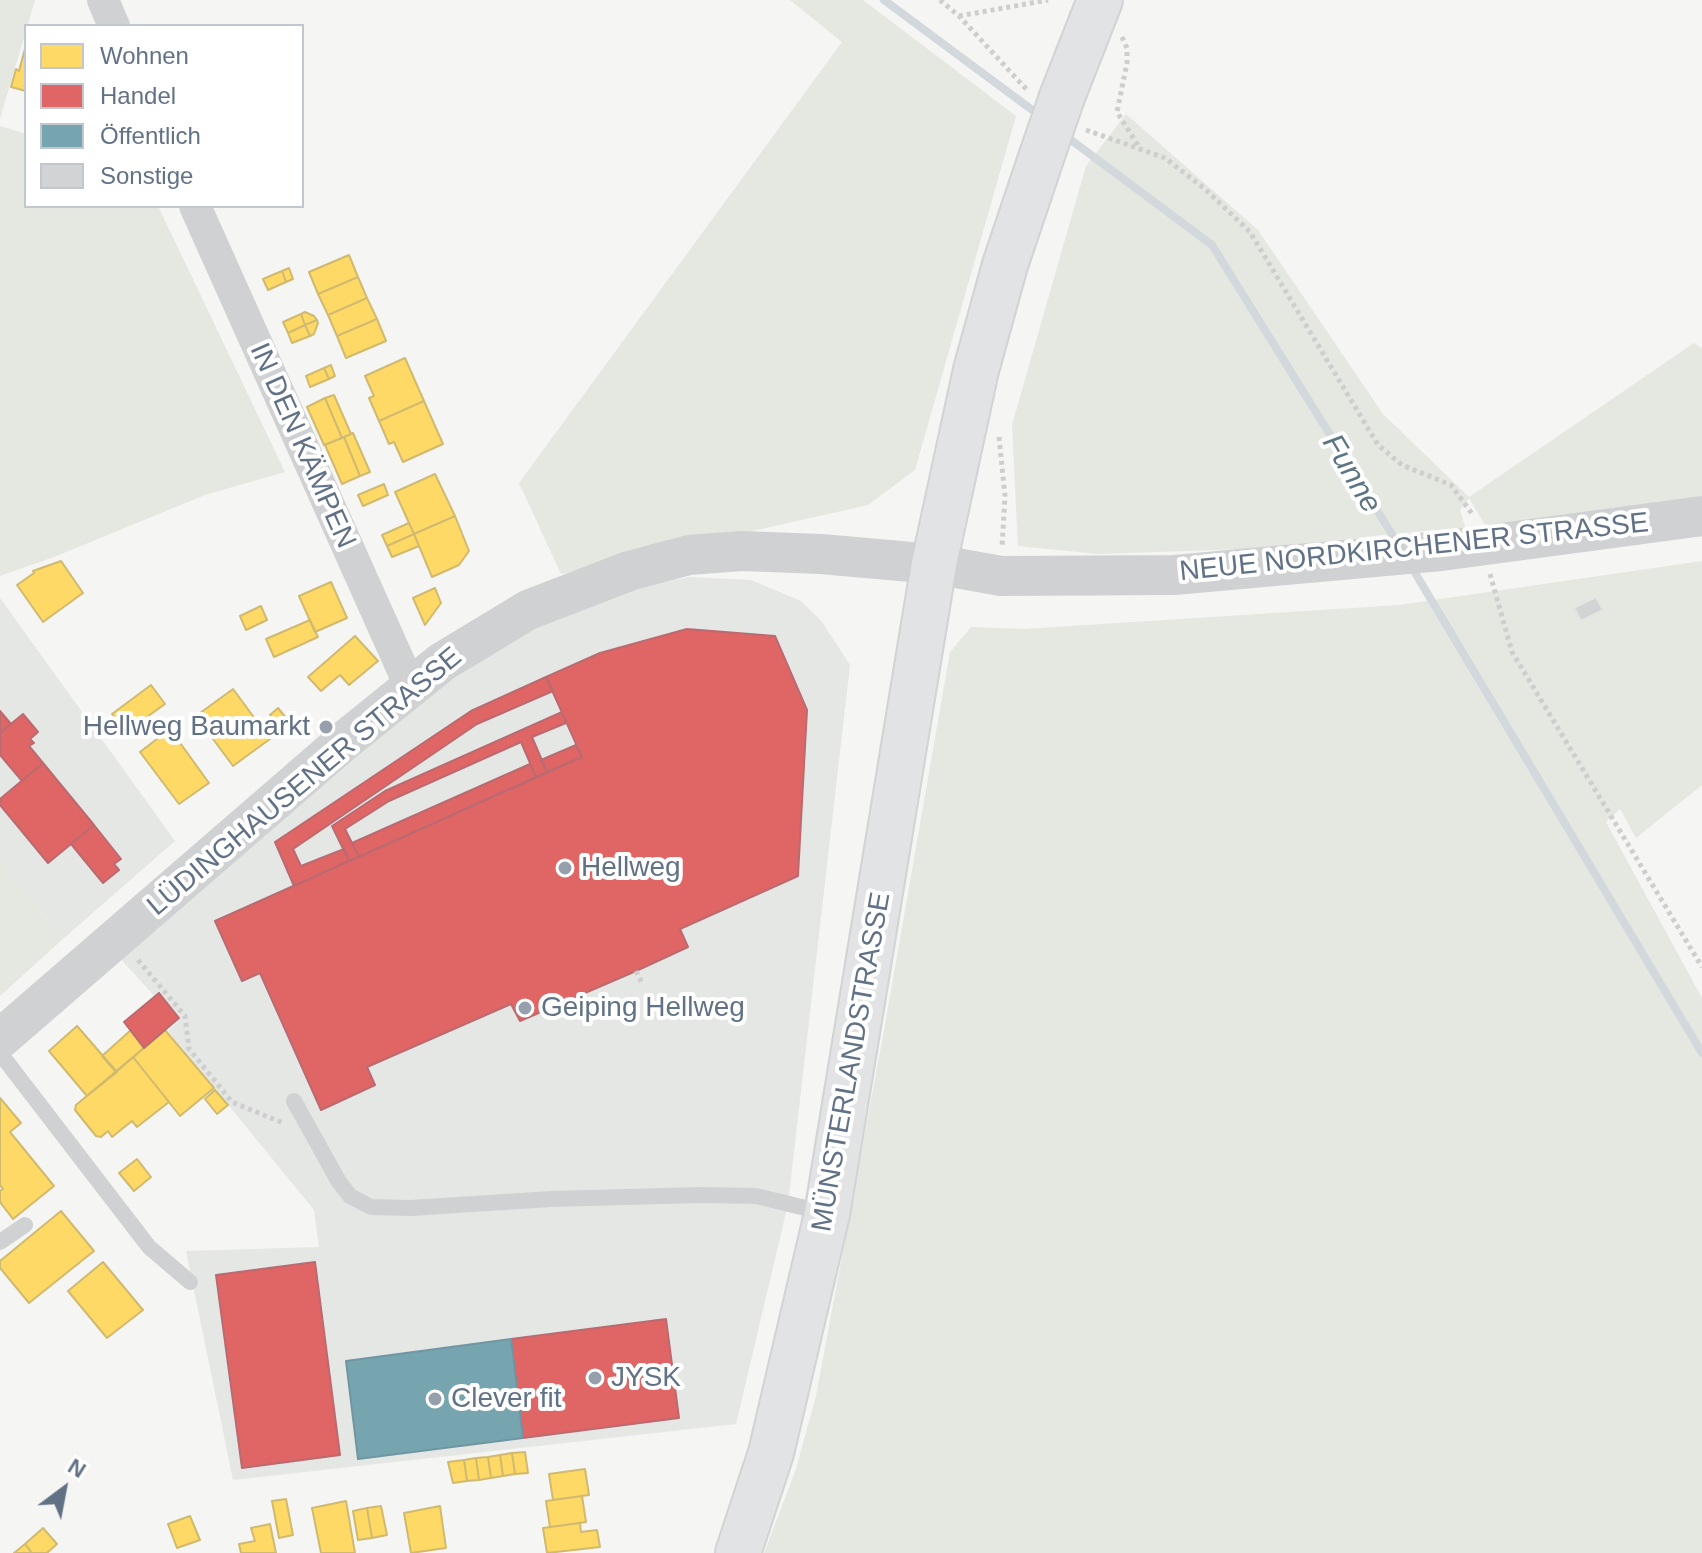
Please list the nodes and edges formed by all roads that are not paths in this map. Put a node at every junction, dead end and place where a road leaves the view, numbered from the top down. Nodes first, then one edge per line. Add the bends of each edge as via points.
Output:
1 (103, 0) edge
2 (1110, 16) edge
3 (113, 24) edge
4 (196, 208) edge
5 (1702, 516) edge
6 (934, 564) junction
7 (410, 686) junction
8 (0, 1039) edge
9 (0, 1053) edge
10 (294, 1101) dead end
11 (827, 1214) junction
12 (25, 1225) dead end
13 (0, 1242) edge
14 (190, 1282) dead end
15 (738, 1553) edge

1 - 3 street
2 - 6 main road, bridge via 1062,97 1005,265
4 - 7 street, IN DEN KÄMPEN
5 - 6 street, NEUE NORDKIRCHENER STRASSE via 1441,551 1174,575 1001,576
6 - 7 street, LÜDINGHAUSENER STRASSE via 742,551 689,555 629,571 528,610
6 - 11 main road, MÜNSTERLANDSTRASSE
7 - 8 street, LÜDINGHAUSENER STRASSE
9 - 14 lane via 149,1247
10 - 11 lane via 350,1196 371,1207 701,1195 756,1196
11 - 15 main road, MÜNSTERLANDSTRASSE via 771,1453
12 - 13 lane

